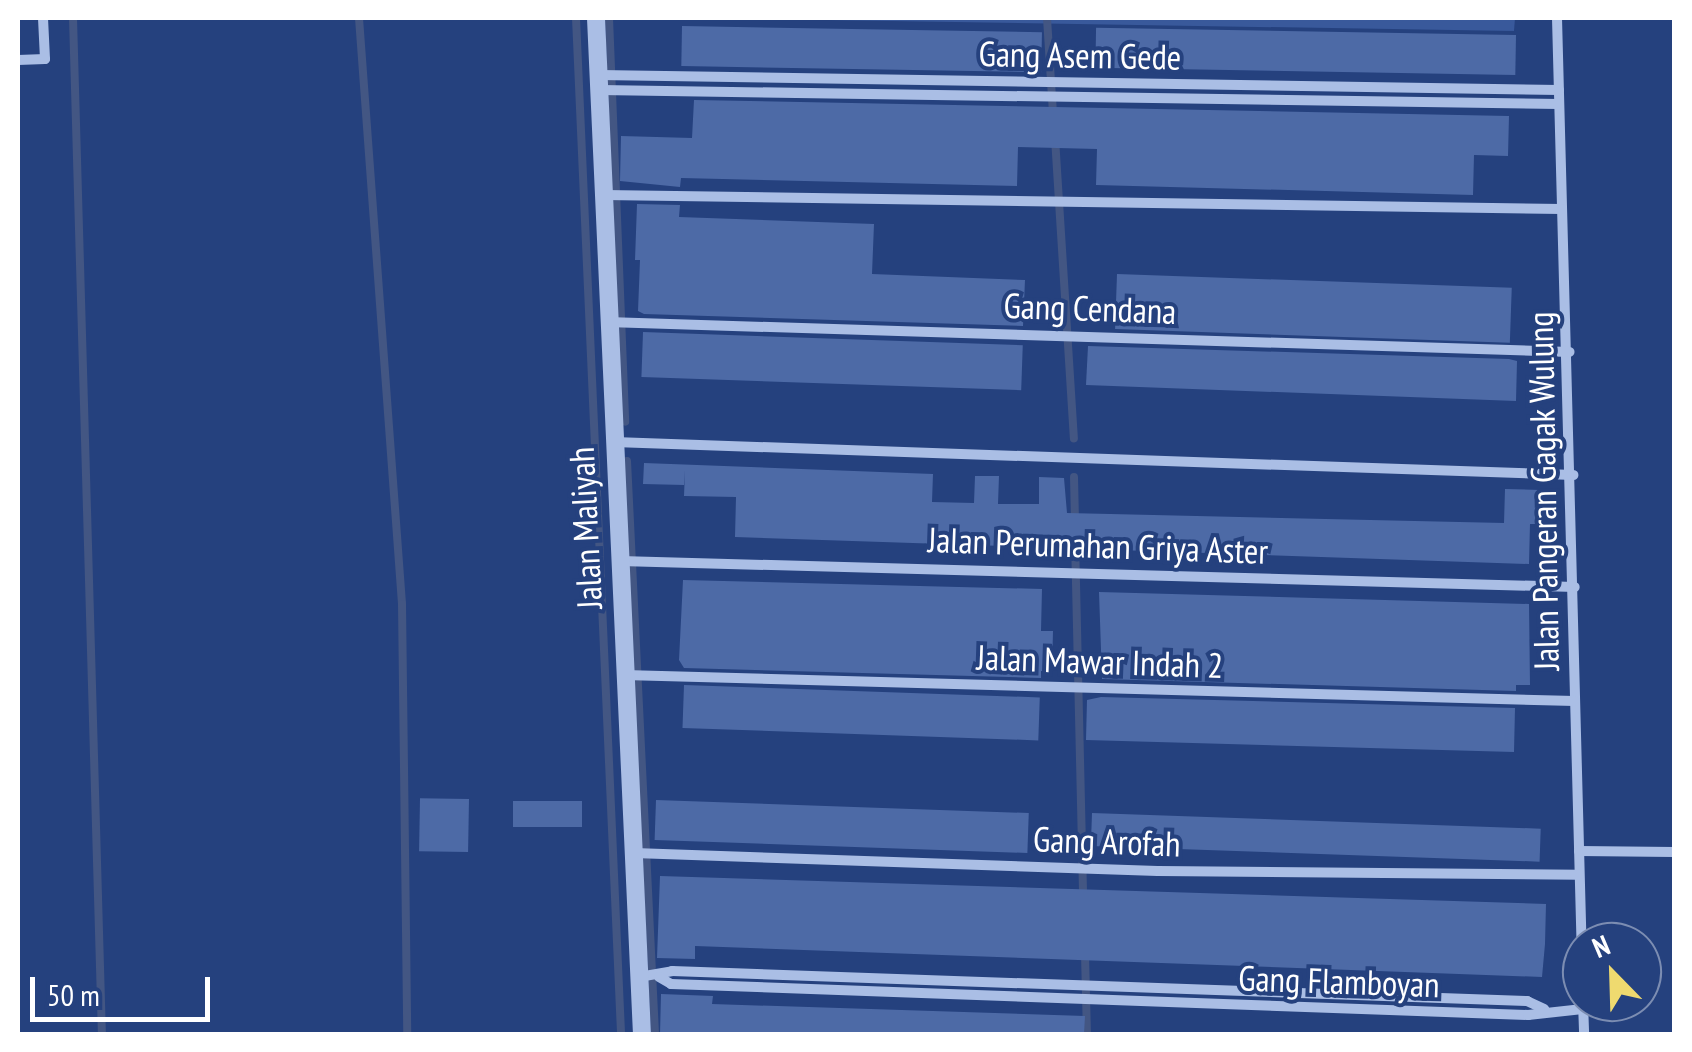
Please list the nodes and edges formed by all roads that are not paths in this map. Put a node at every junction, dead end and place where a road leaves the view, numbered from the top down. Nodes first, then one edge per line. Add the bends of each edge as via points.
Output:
1 (43, 18) edge
2 (596, 18) edge
3 (1557, 18) edge
4 (18, 60) edge
5 (609, 82) junction
6 (1559, 90) junction
7 (1559, 104) junction
8 (613, 195) junction
9 (1562, 208) junction
10 (616, 322) junction
11 (1570, 352) junction
12 (613, 442) junction
13 (1573, 474) junction
14 (624, 561) junction
15 (1575, 587) junction
16 (628, 675) junction
17 (1574, 701) junction
18 (1579, 852) junction
19 (1674, 852) edge
20 (644, 854) junction
21 (1579, 875) junction
22 (1581, 922) edge
23 (651, 977) junction
24 (1562, 1008) edge
25 (1544, 1009) junction
26 (642, 1034) edge

1 - 4 street via 44,59
2 - 5 street, Jalan Maliyah
3 - 6 street, Jalan Pangeran Gagak Wulung
5 - 6 street, Gang Asem Gede
5 - 7 street, Gang Asem Gede via 1038,97
5 - 8 street, Jalan Maliyah
6 - 7 street, Jalan Pangeran Gagak Wulung
7 - 9 street, Jalan Pangeran Gagak Wulung
8 - 9 street
8 - 10 street, Jalan Maliyah
9 - 11 street, Jalan Pangeran Gagak Wulung
10 - 11 street, Gang Cendana
10 - 12 street, Jalan Maliyah
11 - 13 street, Jalan Pangeran Gagak Wulung
12 - 13 street
12 - 14 street, Jalan Maliyah
13 - 15 street, Jalan Pangeran Gagak Wulung
14 - 15 street, Jalan Perumahan Griya Aster
14 - 16 street, Jalan Maliyah
15 - 17 street, Jalan Pangeran Gagak Wulung
16 - 17 street, Jalan Mawar Indah 2
16 - 20 street, Jalan Maliyah
17 - 18 street, Jalan Pangeran Gagak Wulung
18 - 19 street
18 - 21 street, Jalan Pangeran Gagak Wulung
20 - 21 street, Gang Arofah
20 - 23 street, Jalan Maliyah
21 - 22 street, Jalan Pangeran Gagak Wulung
23 - 25 street via 672,971 1527,1001
23 - 25 street, Gang Flamboyan via 671,984 1528,1016
23 - 26 street, Jalan Maliyah
24 - 25 street, Gang Flamboyan

